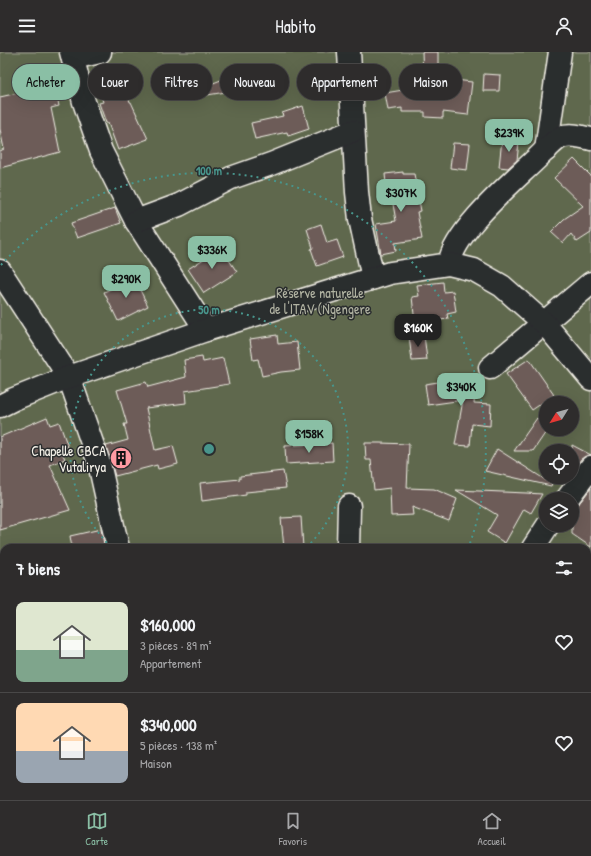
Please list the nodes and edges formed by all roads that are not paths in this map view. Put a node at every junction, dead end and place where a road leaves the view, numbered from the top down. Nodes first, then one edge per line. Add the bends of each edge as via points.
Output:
1 (100, 52) edge
2 (349, 52) edge
3 (560, 52) edge
4 (72, 55) edge
5 (353, 132) junction
6 (591, 139) edge
7 (546, 150) junction
8 (136, 221) junction
9 (449, 264) junction
10 (0, 272) edge
11 (373, 278) junction
12 (591, 283) edge
13 (544, 324) junction
14 (206, 330) junction
15 (490, 368) dead end
16 (69, 377) junction
17 (591, 379) edge
18 (0, 406) edge
19 (591, 467) edge
20 (572, 492) edge
21 (349, 506) dead end
22 (544, 532) edge
23 (117, 544) edge
24 (348, 544) edge
25 (536, 544) edge

1 - 4 street
2 - 5 street
3 - 7 street
4 - 8 street via 84,102 101,151
5 - 8 street via 231,178 179,205
5 - 11 street via 360,219
6 - 7 street via 575,135 560,137
7 - 9 street via 488,205 451,254
8 - 14 street
9 - 11 street
9 - 13 street via 474,270 502,286
10 - 16 street
11 - 14 street
12 - 13 street
13 - 15 street
13 - 17 street
14 - 16 street
16 - 18 street
16 - 23 street via 99,463
19 - 20 street
21 - 24 street
22 - 25 street

